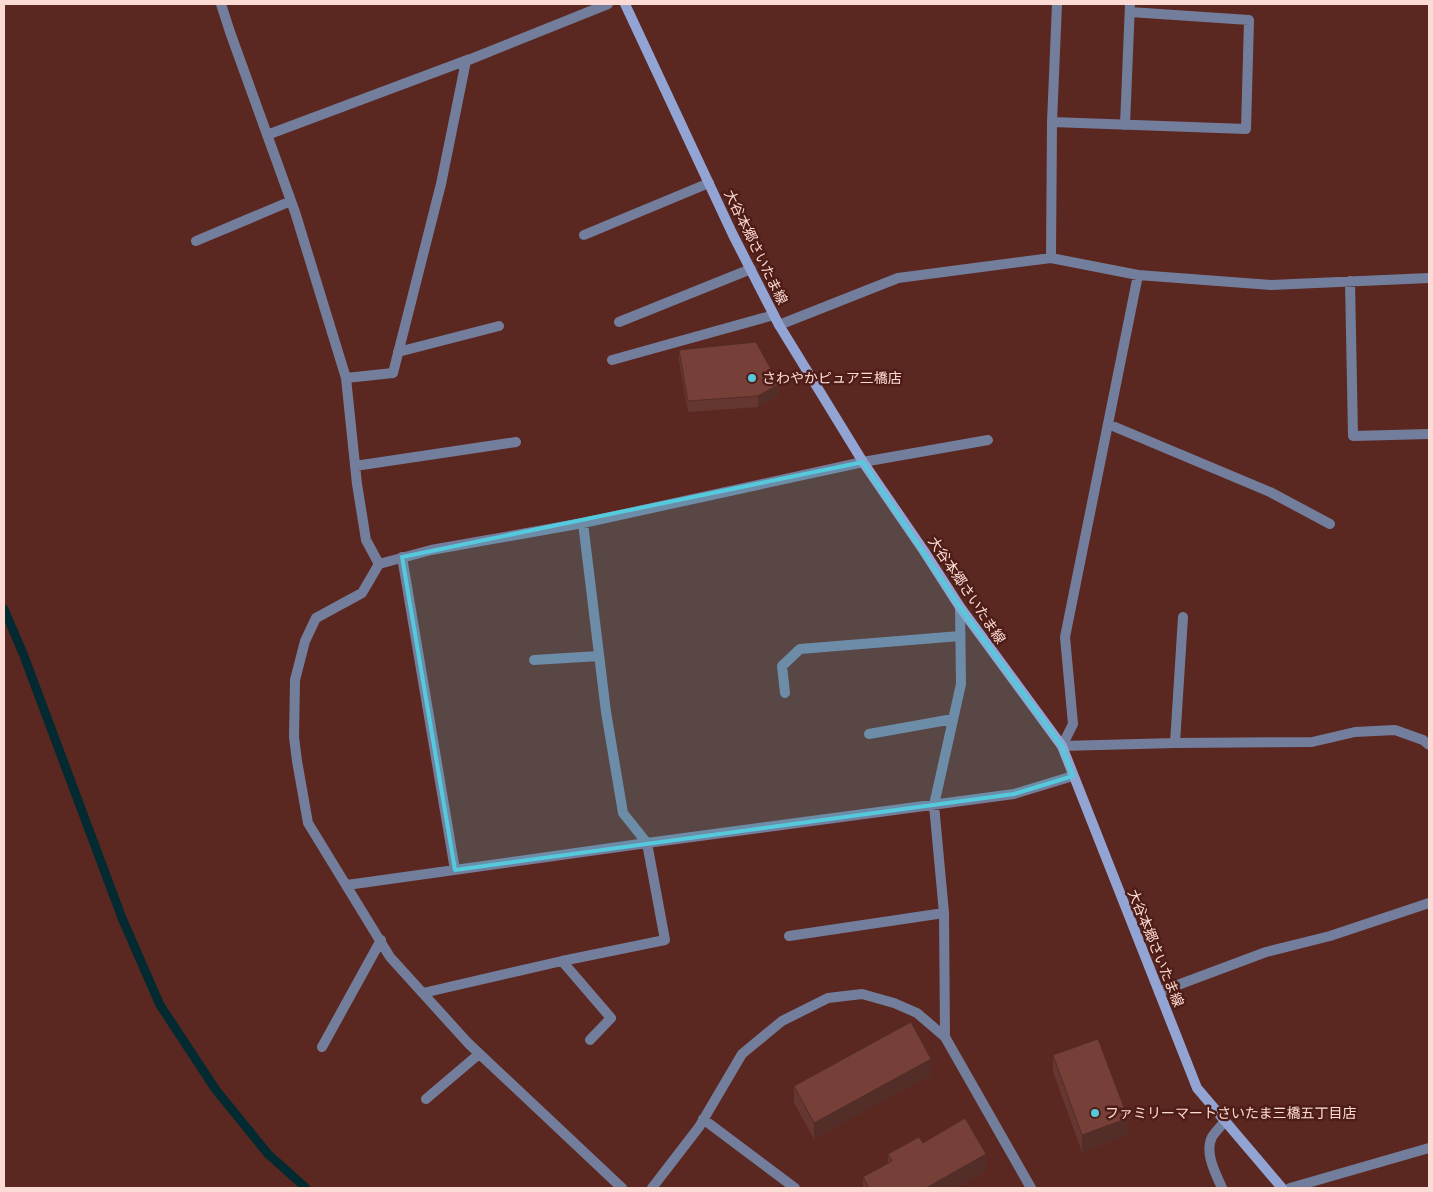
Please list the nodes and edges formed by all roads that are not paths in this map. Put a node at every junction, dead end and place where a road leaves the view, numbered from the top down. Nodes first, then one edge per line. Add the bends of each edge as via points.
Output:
1 (221, 4) edge
2 (608, 4) edge
3 (625, 4) edge
4 (1058, 4) edge
5 (1130, 8) edge
6 (479, 55) junction
7 (1052, 122) junction
8 (1125, 125) junction
9 (267, 135) junction
10 (709, 182) junction
11 (291, 201) junction
12 (584, 235) dead end
13 (196, 241) dead end
14 (1051, 258) junction
15 (751, 269) junction
16 (1138, 275) junction
17 (1429, 278) edge
18 (1350, 281) junction
19 (774, 315) junction
20 (619, 322) dead end
21 (779, 325) junction
22 (499, 326) dead end
23 (398, 352) junction
24 (612, 360) dead end
25 (346, 378) junction
26 (1108, 424) junction
27 (1429, 434) edge
28 (988, 440) dead end
29 (516, 442) dead end
30 (863, 462) junction
31 (355, 466) junction
32 (583, 523) junction
33 (1330, 524) dead end
34 (402, 557) junction
35 (379, 564) junction
36 (960, 607) junction
37 (1183, 617) dead end
38 (960, 636) junction
39 (599, 656) junction
40 (534, 660) dead end
41 (785, 693) dead end
42 (953, 719) junction
43 (869, 734) dead end
44 (1175, 743) junction
45 (1429, 745) edge
46 (1062, 746) junction
47 (1073, 776) junction
48 (934, 806) junction
49 (647, 843) junction
50 (455, 870) junction
51 (347, 885) junction
52 (1429, 903) edge
53 (944, 913) junction
54 (789, 936) dead end
55 (380, 940) junction
56 (562, 961) junction
57 (1159, 992) junction
58 (423, 993) junction
59 (945, 1036) junction
60 (590, 1040) dead end
61 (322, 1047) dead end
62 (479, 1054) junction
63 (426, 1099) dead end
64 (703, 1119) junction
65 (1225, 1122) junction
66 (1429, 1148) edge
67 (622, 1188) edge
68 (652, 1188) edge
69 (795, 1188) edge
70 (1031, 1188) edge
71 (1222, 1188) edge
72 (1282, 1188) edge
73 (1290, 1188) edge

1 - 9 street
2 - 6 street
3 - 10 main road, 大谷本郷さいたま線
4 - 7 street
5 - 8 street
5 - 8 street via 1249,20 1246,129
6 - 9 street
6 - 23 street via 466,61 441,184
7 - 8 street
7 - 14 street
9 - 11 street
10 - 12 street
10 - 15 main road, 大谷本郷さいたま線
11 - 13 street
11 - 25 street
14 - 16 street
14 - 21 street via 898,278
15 - 19 main road, 大谷本郷さいたま線
15 - 20 street
16 - 18 street via 1271,285
16 - 26 street
17 - 18 street
18 - 27 street via 1353,436
19 - 21 main road, 大谷本郷さいたま線
19 - 24 street
21 - 30 main road, 大谷本郷さいたま線
22 - 23 street
23 - 25 street via 392,373
25 - 31 street
26 - 33 street via 1270,492
26 - 46 street via 1064,637 1073,724
28 - 30 street
29 - 31 street
30 - 32 street
30 - 36 main road, 大谷本郷さいたま線
31 - 35 street via 366,540
32 - 34 street
32 - 39 street
34 - 35 street
34 - 50 street
35 - 51 street via 362,593 316,618 304,641 295,680 294,737 308,822
36 - 38 street
36 - 46 main road, 大谷本郷さいたま線
37 - 44 street
38 - 41 street via 800,649 782,666
38 - 42 street via 961,684
39 - 40 street
39 - 49 street via 623,813
42 - 43 street
42 - 48 street
44 - 45 street via 1312,742 1355,732 1395,730
44 - 46 street
46 - 47 main road, 大谷本郷さいたま線
47 - 48 street via 1014,794
47 - 57 main road, 大谷本郷さいたま線
48 - 49 street
48 - 53 street
49 - 50 street
49 - 56 street via 665,940
50 - 51 street
51 - 55 street
52 - 57 street via 1330,936 1266,952
53 - 54 street
53 - 59 street
55 - 58 street via 390,957
55 - 61 street
56 - 58 street
56 - 60 street via 611,1018
57 - 65 main road, 大谷本郷さいたま線 via 1197,1088
58 - 62 street
59 - 64 street via 918,1013 894,1003 862,994 828,998 782,1021 742,1054
59 - 70 street
62 - 63 street
62 - 67 street
64 - 68 street
64 - 69 street
65 - 71 street via 1212,1138 1209,1149
65 - 72 main road, 大谷本郷さいたま線
66 - 73 street

